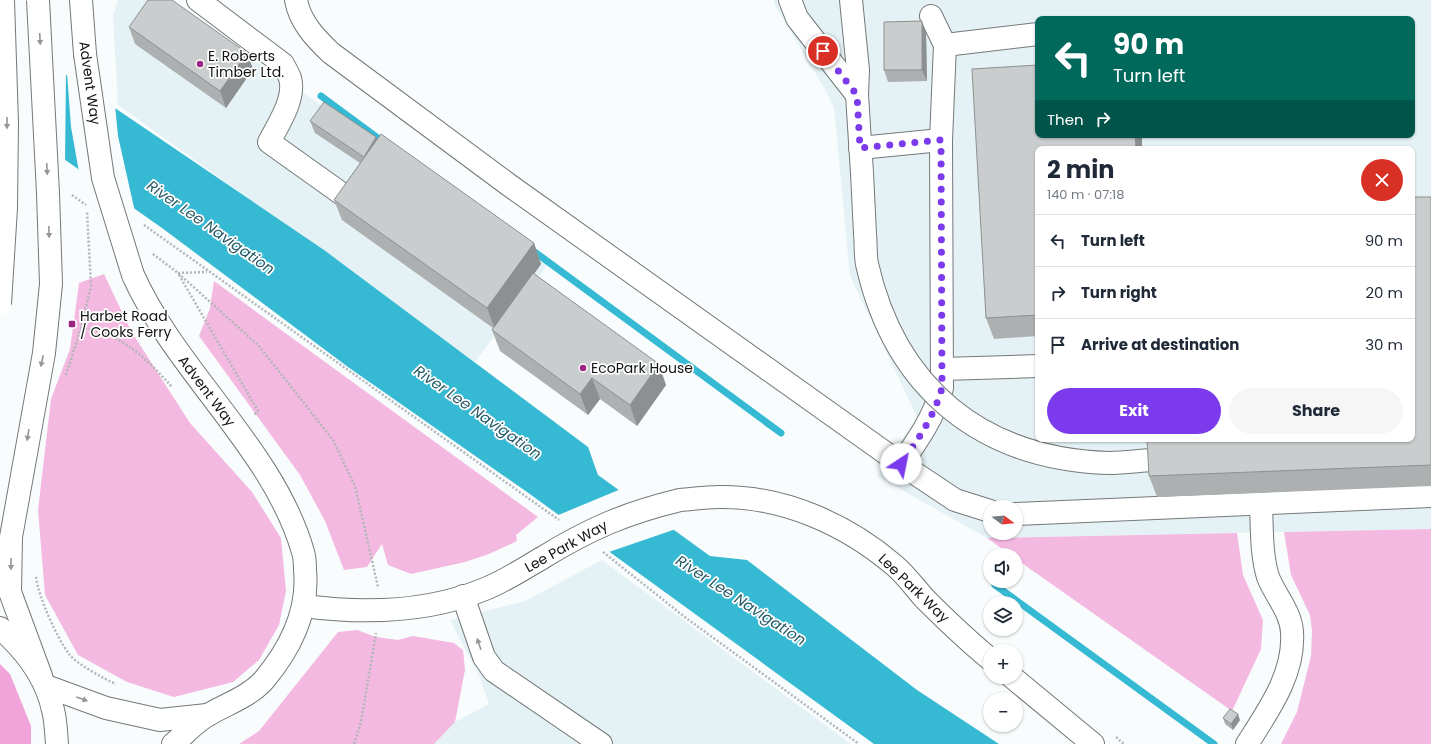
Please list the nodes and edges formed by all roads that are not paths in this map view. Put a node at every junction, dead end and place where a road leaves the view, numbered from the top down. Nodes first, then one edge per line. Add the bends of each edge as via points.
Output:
1 (4, 0) edge
2 (38, 0) edge
3 (81, 0) edge
4 (198, 0) edge
5 (296, 0) edge
6 (790, 0) edge
7 (851, 0) edge
8 (931, 16) dead end
9 (1035, 34) edge
10 (945, 45) junction
11 (857, 95) junction
12 (941, 140) junction
13 (860, 148) junction
14 (349, 199) edge
15 (0, 304) edge
16 (1035, 366) edge
17 (943, 369) junction
18 (1151, 460) edge
19 (901, 464) junction
20 (1431, 496) edge
21 (1261, 504) junction
22 (983, 509) edge
23 (1023, 514) edge
24 (463, 596) junction
25 (304, 606) junction
26 (0, 628) edge
27 (983, 653) edge
28 (43, 681) junction
29 (1020, 684) edge
30 (207, 715) junction
31 (57, 744) edge
32 (173, 744) edge
33 (601, 744) edge
34 (1093, 744) edge
35 (1247, 744) edge

1 -> 15 main road, bridge via 6,208
2 -> 28 main road, bridge via 51,284 44,352 11,537 10,592
3 - 25 main road, Advent Way, bridge via 84,54 103,178 133,276 167,338 274,485 304,553
4 - 14 main road via 283,64 290,79 290,95 269,142
5 - 19 main road via 304,21 315,38 331,53 509,185
6 - 11 main road via 797,18
7 - 11 main road via 858,70
8 - 10 main road
9 - 10 main road
10 - 12 main road
11 - 13 main road
12 - 13 main road
12 - 17 main road
13 - 18 main road, bridge via 867,262 883,319 908,364 926,387 949,408 978,427 1022,449 1068,460 1110,463
16 - 17 main road
17 - 19 main road via 938,404
19 - 22 main road via 955,500
20 - 21 main road
21 - 23 main road
21 - 35 main road via 1268,576 1291,623 1292,643 1284,680
24 - 25 main road, Lee Park Way via 431,604 380,611
24 - 27 main road, Lee Park Way, bridge via 486,589 576,537 610,521 680,500 719,497 762,501 796,508 826,520 879,553
33 -> 24 main road via 494,671 484,657
25 - 30 main road, Advent Way via 299,623 282,657 262,682 232,704
26 - 28 main road via 18,644
28 -> 30 main road via 106,708 160,720
28 - 31 main road via 53,710
29 - 34 main road
30 - 32 main road

